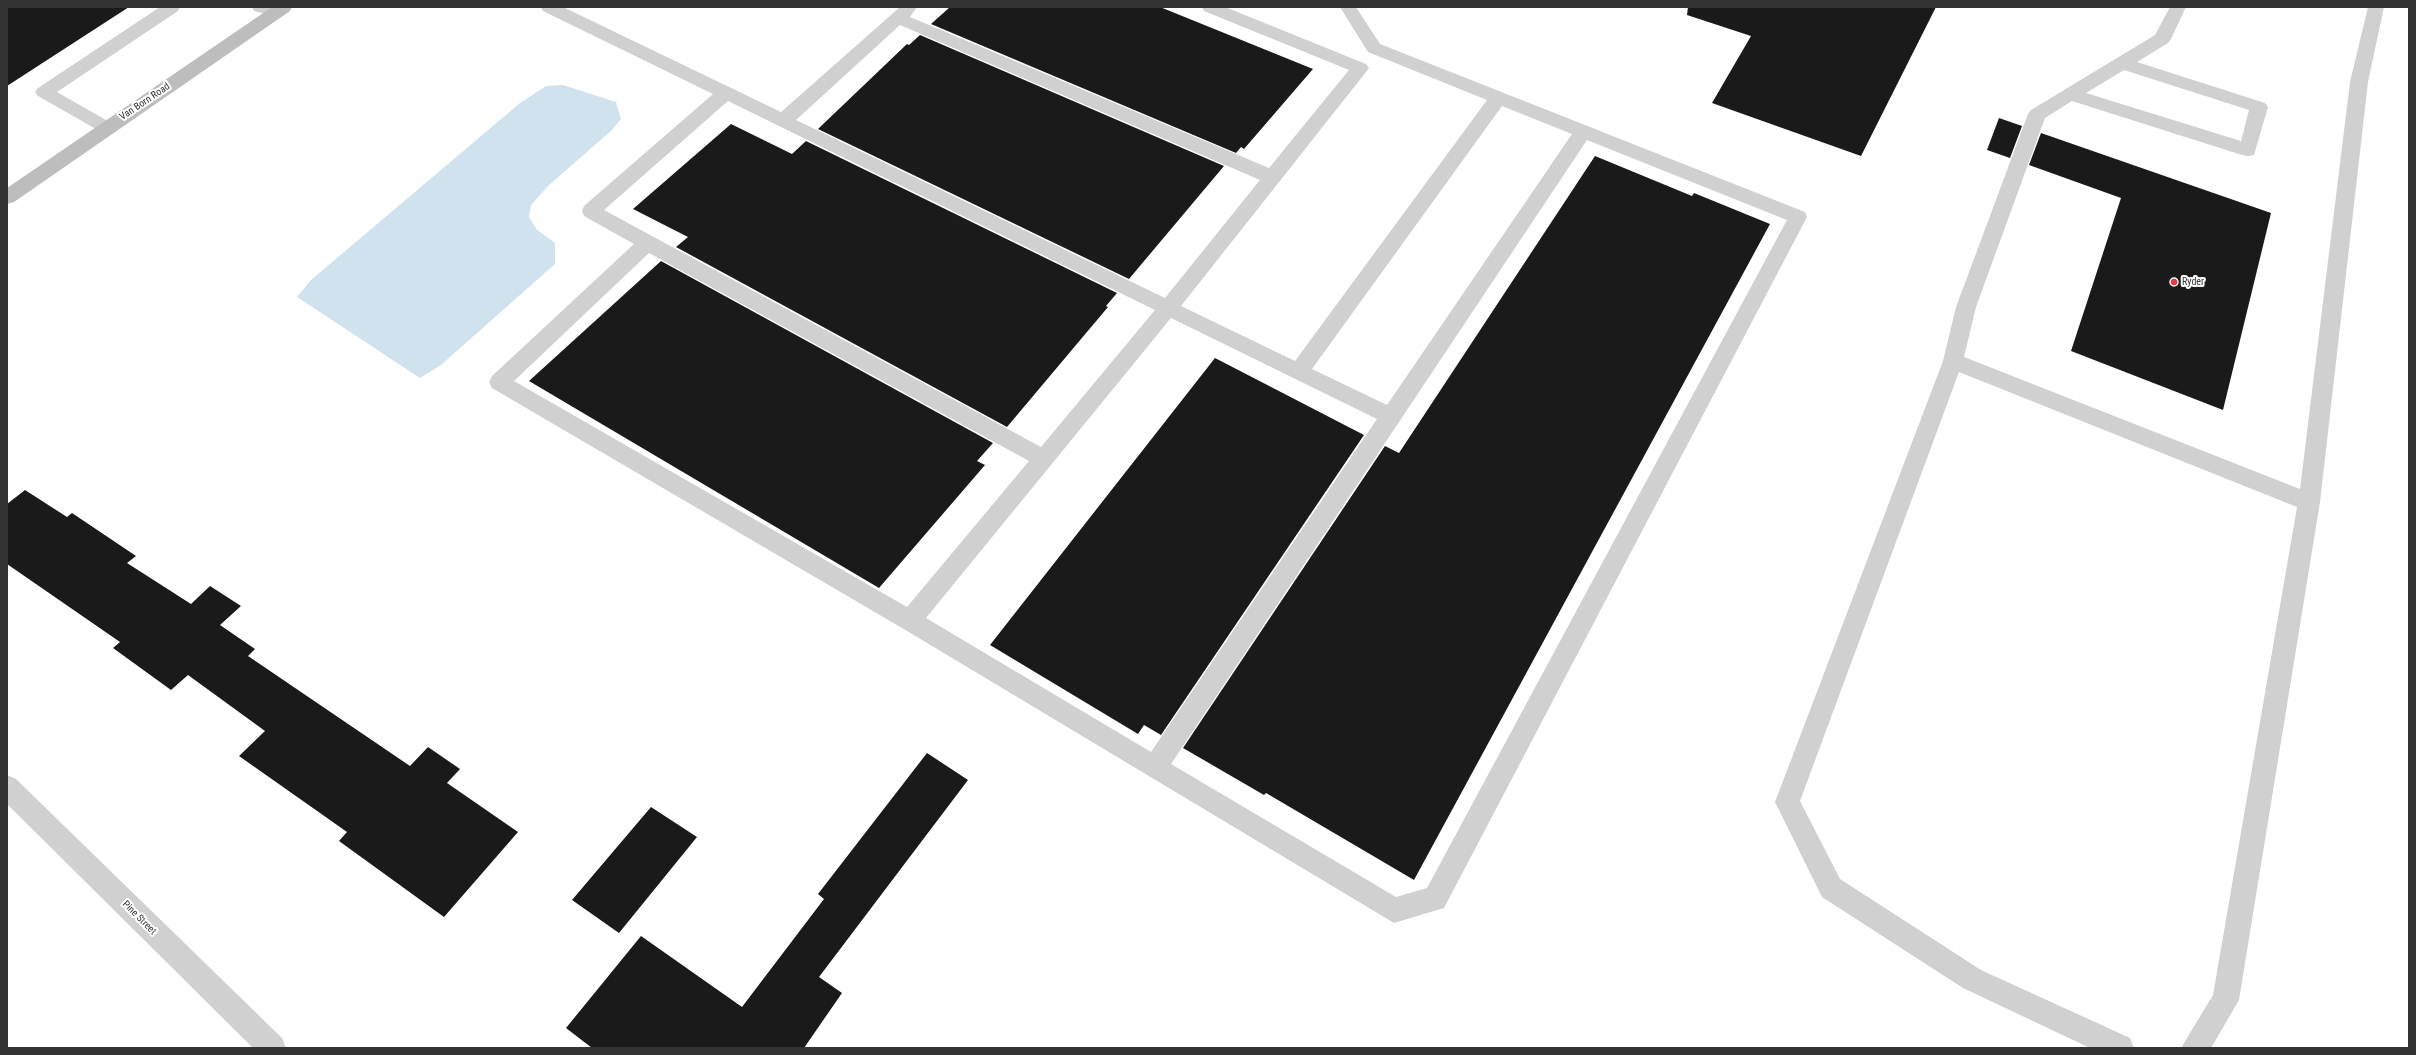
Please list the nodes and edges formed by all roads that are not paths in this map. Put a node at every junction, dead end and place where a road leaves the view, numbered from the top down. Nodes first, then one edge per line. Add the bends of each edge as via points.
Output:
1 (172, 7) edge
2 (549, 7) edge
3 (1210, 7) edge
4 (1348, 7) edge
5 (2178, 7) edge
6 (2376, 7) edge
7 (274, 9) edge
8 (904, 12) edge
9 (2123, 63) junction
10 (726, 93) junction
11 (2071, 94) junction
12 (1498, 98) junction
13 (783, 121) junction
14 (107, 128) junction
15 (1583, 132) junction
16 (1272, 177) junction
17 (7, 197) edge
18 (647, 243) junction
19 (1168, 308) junction
20 (1953, 361) junction
21 (1298, 372) junction
22 (1392, 417) junction
23 (1044, 459) junction
24 (2310, 502) junction
25 (910, 621) junction
26 (1155, 767) junction
27 (7, 787) edge
28 (272, 1048) edge
29 (2120, 1048) edge
30 (2195, 1048) edge

1 - 14 street via 44,92
2 - 10 street
3 - 16 street via 1360,68
4 - 12 street via 1374,48
5 - 9 street via 2162,39
6 - 24 street via 2359,82
7 - 14 main road, Van Born Road
8 - 13 street
8 - 16 street
9 - 11 street
9 - 11 street via 2259,107 2248,150
10 - 13 street
10 - 18 street via 591,211
11 - 20 street via 2038,114 1966,307
12 - 15 street
12 - 21 street
13 - 19 street
14 - 17 main road, Van Born Road
15 - 22 street
15 - 26 street via 1798,216 1435,899 1394,910
16 - 19 street
18 - 23 street
18 - 25 street via 500,382
19 - 21 street
19 - 23 street
20 - 24 street
20 - 29 street via 1787,802 1831,888 1972,979
21 - 22 street
22 - 26 street
23 - 25 street
24 - 30 street via 2226,1000
25 - 26 street
27 - 28 street, Pine Street

